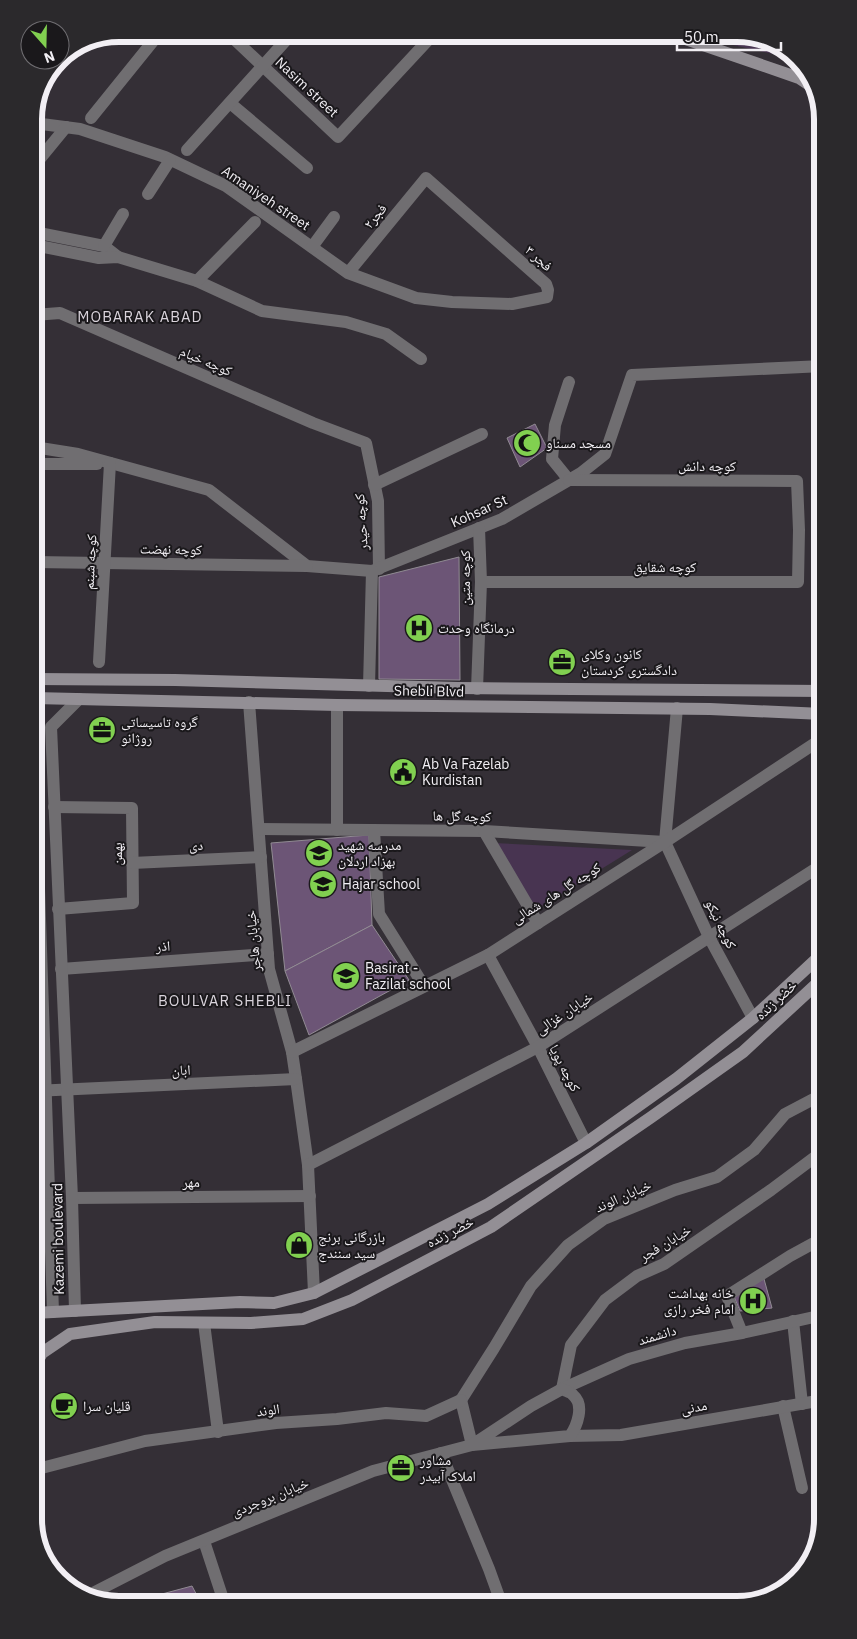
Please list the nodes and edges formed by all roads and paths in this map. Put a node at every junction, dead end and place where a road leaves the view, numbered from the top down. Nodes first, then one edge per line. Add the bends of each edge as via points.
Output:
1 (152, 42) edge
2 (237, 42) edge
3 (284, 42) edge
4 (425, 42) edge
5 (697, 43) edge
6 (263, 66) junction
7 (803, 81) edge
8 (230, 103) junction
9 (91, 118) dead end
10 (43, 124) edge
11 (66, 127) junction
12 (187, 150) dead end
13 (43, 155) edge
14 (170, 160) junction
15 (307, 168) dead end
16 (426, 178) joint
17 (148, 194) dead end
18 (123, 214) dead end
19 (334, 217) dead end
20 (255, 222) dead end
21 (43, 234) edge
22 (104, 246) junction
23 (43, 247) edge
24 (312, 247) junction
25 (118, 258) junction
26 (348, 273) junction
27 (197, 281) junction
28 (416, 298) joint
29 (43, 314) edge
30 (421, 359) dead end
31 (814, 366) edge
32 (570, 382) dead end
33 (482, 434) dead end
34 (366, 443) joint
35 (43, 448) edge
36 (110, 463) junction
37 (43, 464) edge
38 (568, 480) junction
39 (374, 485) junction
40 (479, 528) junction
41 (799, 530) joint
42 (43, 562) edge
43 (105, 563) junction
44 (307, 566) junction
45 (376, 570) junction
46 (481, 582) junction
47 (99, 662) dead end
48 (43, 679) edge
49 (369, 686) junction
50 (477, 689) junction
51 (814, 692) edge
52 (43, 698) edge
53 (79, 699) junction
54 (250, 702) junction
55 (337, 705) junction
56 (678, 708) junction
57 (814, 714) edge
58 (814, 744) edge
59 (54, 806) junction
60 (259, 829) junction
61 (336, 830) junction
62 (374, 830) junction
63 (484, 831) junction
64 (665, 842) junction
65 (261, 857) junction
66 (132, 863) junction
67 (814, 870) edge
68 (58, 909) junction
69 (538, 923) junction
70 (709, 937) junction
71 (268, 954) junction
72 (488, 955) junction
73 (814, 961) edge
74 (61, 969) junction
75 (424, 986) junction
76 (814, 986) edge
77 (754, 1018) junction
78 (538, 1047) junction
79 (292, 1052) junction
80 (296, 1080) junction
81 (68, 1090) junction
82 (42, 1091) edge
83 (814, 1099) edge
84 (42, 1120) edge
85 (586, 1144) junction
86 (814, 1159) edge
87 (308, 1165) junction
88 (310, 1196) junction
89 (72, 1198) junction
90 (42, 1204) edge
91 (49, 1204) junction
92 (814, 1243) edge
93 (314, 1293) junction
94 (75, 1311) junction
95 (53, 1312) junction
96 (42, 1313) edge
97 (814, 1317) edge
98 (794, 1321) junction
99 (204, 1323) junction
100 (742, 1333) junction
101 (42, 1353) edge
102 (562, 1389) junction
103 (461, 1400) junction
104 (814, 1402) edge
105 (802, 1404) junction
106 (783, 1406) junction
107 (218, 1432) junction
108 (570, 1436) junction
109 (472, 1445) junction
110 (441, 1453) junction
111 (42, 1468) edge
112 (802, 1488) dead end
113 (204, 1541) junction
114 (95, 1592) edge
115 (223, 1596) edge
116 (499, 1596) edge

1 - 9 street
2 - 6 street, Nasim street
3 - 6 street
4 - 6 street, Nasim street via 338,137
5 - 7 street
6 - 8 street
8 - 12 street
8 - 15 street
10 - 11 street, Amaniyeh street
11 - 13 street
11 - 14 street, Amaniyeh street
14 - 17 street
14 - 24 street, Amaniyeh street via 226,186
16 - 26 street, فجر۲
16 - 28 street, فجر ۳ via 546,284 548,290 547,297 512,304
18 - 22 street
19 - 24 street
20 - 27 street
21 - 22 street
22 - 25 street
23 - 25 street via 99,258
24 - 26 street, Amaniyeh street
25 - 27 street
26 - 28 street, Amaniyeh street
27 - 30 street via 262,311 346,322 386,334
29 - 34 street, کوچه خیام via 60,313 312,423
31 - 38 street, Kohsar St via 632,375 605,454
32 - 38 street via 555,425 552,459
33 - 39 street
34 - 39 street, کوچه حیدر
35 - 36 street
36 - 37 street
36 - 43 street, کوچه شبنم
36 - 44 street via 209,490
38 - 40 street, Kohsar St via 502,519
38 - 41 street, کوچه دانش via 797,481
39 - 45 street, کوچه حیدر via 378,500
40 - 45 street, Kohsar St
40 - 46 street, کوچه متین
41 - 46 street, کوچه شقایق via 798,582
42 - 43 street, کوچه نهضت
43 - 44 street, کوچه نهضت
43 - 47 street, کوچه شبنم
44 - 45 street, Kohsar St
45 - 49 street, کوچه حیدر
46 - 50 street, کوچه متین
48 - 49 street, Shebli Blvd
49 - 50 street, Shebli Blvd
50 - 51 street, Shebli Blvd
52 - 53 street, Shebli Blvd
53 - 54 street, Shebli Blvd
53 - 59 street, Kazemi boulevard via 51,727
54 - 55 street, Shebli Blvd
54 - 60 street, خیابان هاجر
55 - 56 street, Shebli Blvd
55 - 61 street
56 - 57 street, Shebli Blvd
56 - 64 street
58 - 64 street, کوچه گل های شمالی
59 - 66 street, بهمن via 132,808
59 - 68 street, Kazemi boulevard
60 - 61 street, کوچه گل ها
60 - 65 street, خیابان هاجر
61 - 62 street, کوچه گل ها
62 - 63 street, کوچه گل ها
62 - 75 street via 379,914
63 - 64 street, کوچه گل ها
63 - 69 street
64 - 69 street, کوچه گل های شمالی
64 - 70 street, کوچه نیکو
65 - 66 street, دی
65 - 71 street, خیابان هاجر
66 - 68 street, بهمن via 133,902
67 - 70 street, خیابان غزالی
68 - 74 street, Kazemi boulevard
69 - 72 street, کوچه گل های شمالی
70 - 77 street, کوچه نیکو
70 - 78 street, خیابان غزالی
71 - 74 street, اذر
71 - 79 street, خیابان هاجر via 269,970
72 - 75 street, کوچه گل های شمالی
72 - 78 street, کوچه پویا
73 - 77 street, خضر زنده
74 - 81 street, Kazemi boulevard
75 - 79 street, کوچه گل های شمالی
76 - 99 street, خضر زنده via 742,1052 491,1227 352,1300 303,1319
77 - 85 street, خضر زنده
78 - 85 street, کوچه پویا
78 - 87 street, خیابان غزالی
79 - 80 street, خیابان هاجر
80 - 81 street, ابان
80 - 87 street, خیابان هاجر
81 - 82 street, ابان
81 - 89 street, Kazemi boulevard
83 - 103 street, خیابان الوند via 785,1114 754,1150 717,1176 604,1219 568,1245 531,1286
84 - 91 street, Kazemi boulevard
85 - 93 street, خضر زنده via 488,1204
86 - 102 street, خیابان فجر via 664,1264 637,1276 605,1300 571,1345
87 - 88 street, خیابان هاجر
88 - 89 street, مهر
88 - 93 street, خیابان هاجر
89 - 94 street, Kazemi boulevard
90 - 91 street
91 - 95 street, Kazemi boulevard
92 - 100 street via 727,1296
93 - 94 street, خضر زنده via 274,1303
94 - 95 street, خضر زنده
95 - 96 street, خضر زنده
97 - 98 street, دانشمند
98 - 100 street, دانشمند
98 - 105 street
99 - 101 street, خضر زنده via 155,1322 70,1334
99 - 107 street
100 - 102 street, دانشمند via 685,1342 629,1359
102 - 108 street via 574,1395 579,1404 576,1428
102 - 109 street, خیابان بروجردی
103 - 107 street, الوند via 426,1416 386,1413
103 - 109 street
104 - 105 street, مدنی
105 - 106 street, مدنی
106 - 108 street, مدنی via 621,1436
106 - 112 street
107 - 111 street, الوند via 145,1441
108 - 109 street, خیابان بروجردی
109 - 110 street, خیابان بروجردی
110 - 113 street, خیابان بروجردی via 373,1471
110 - 116 street
113 - 114 street, خیابان بروجردی via 165,1556
113 - 115 street

